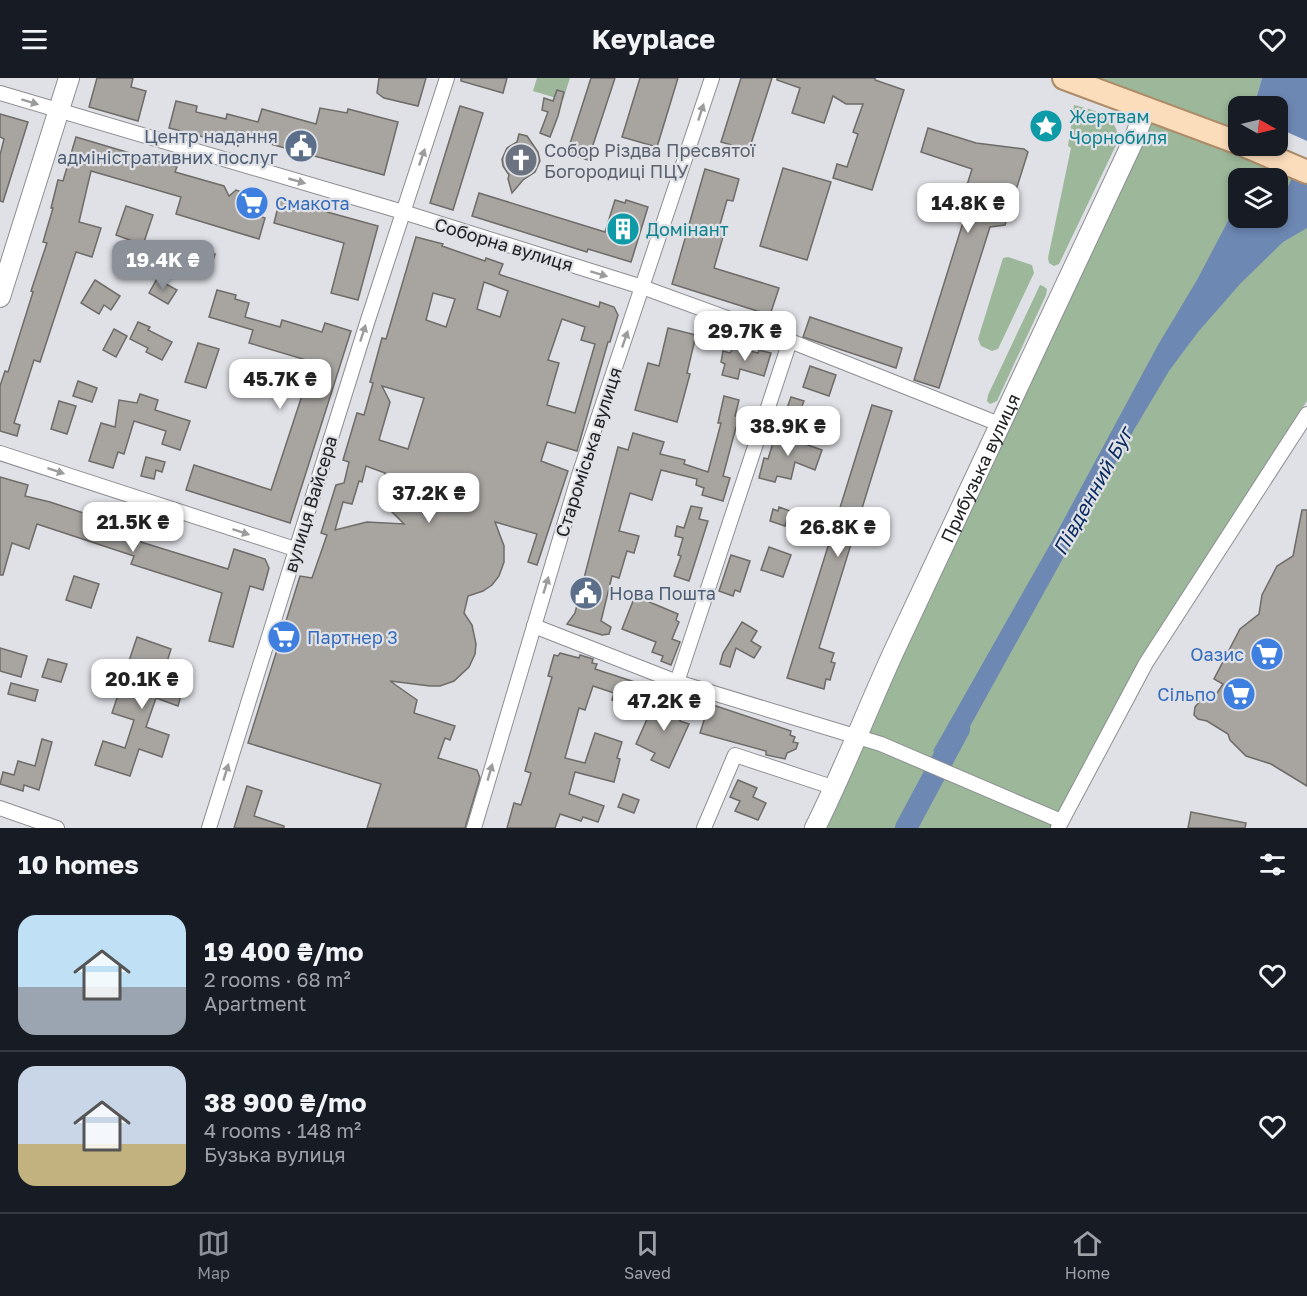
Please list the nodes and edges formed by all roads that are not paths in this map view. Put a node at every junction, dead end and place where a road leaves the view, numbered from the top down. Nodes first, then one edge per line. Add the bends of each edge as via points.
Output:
1 (69, 78) edge
2 (447, 78) edge
3 (712, 78) edge
4 (1064, 78) edge
5 (0, 93) edge
6 (1146, 108) junction
7 (59, 111) junction
8 (1228, 139) edge
9 (1270, 156) edge
10 (1307, 172) edge
11 (403, 212) junction
12 (642, 287) junction
13 (0, 297) edge
14 (790, 341) junction
15 (1307, 414) edge
16 (999, 424) junction
17 (0, 453) edge
18 (295, 549) junction
19 (534, 626) junction
20 (677, 682) junction
21 (857, 736) junction
22 (835, 788) junction
23 (0, 808) edge
24 (1059, 825) edge
25 (57, 828) edge
26 (209, 828) edge
27 (474, 828) edge
28 (704, 828) edge
29 (815, 828) edge

1 - 7 street
11 -> 2 street, вулиця Вайсера
12 -> 3 street, Староміська вулиця
4 - 6 main road
5 -> 7 street, Соборна вулиця
6 - 8 main road
6 - 16 street, Прибузька вулиця
7 -> 11 street, Соборна вулиця
7 - 13 street
9 - 10 main road
11 -> 12 street, Соборна вулиця
18 -> 11 street, вулиця Вайсера
12 - 14 street, Соборна вулиця
19 -> 12 street, Староміська вулиця
14 - 16 street, Соборна вулиця
14 - 20 street
15 - 24 street via 1146,663
16 - 21 street, Прибузька вулиця
17 -> 18 street
26 -> 18 street, вулиця Вайсера
19 - 20 street
27 -> 19 street, Староміська вулиця
20 - 21 street
21 - 22 street, Прибузька вулиця
21 - 24 street via 972,782
22 - 28 street via 735,755
22 - 29 street, Прибузька вулиця
23 - 25 street

